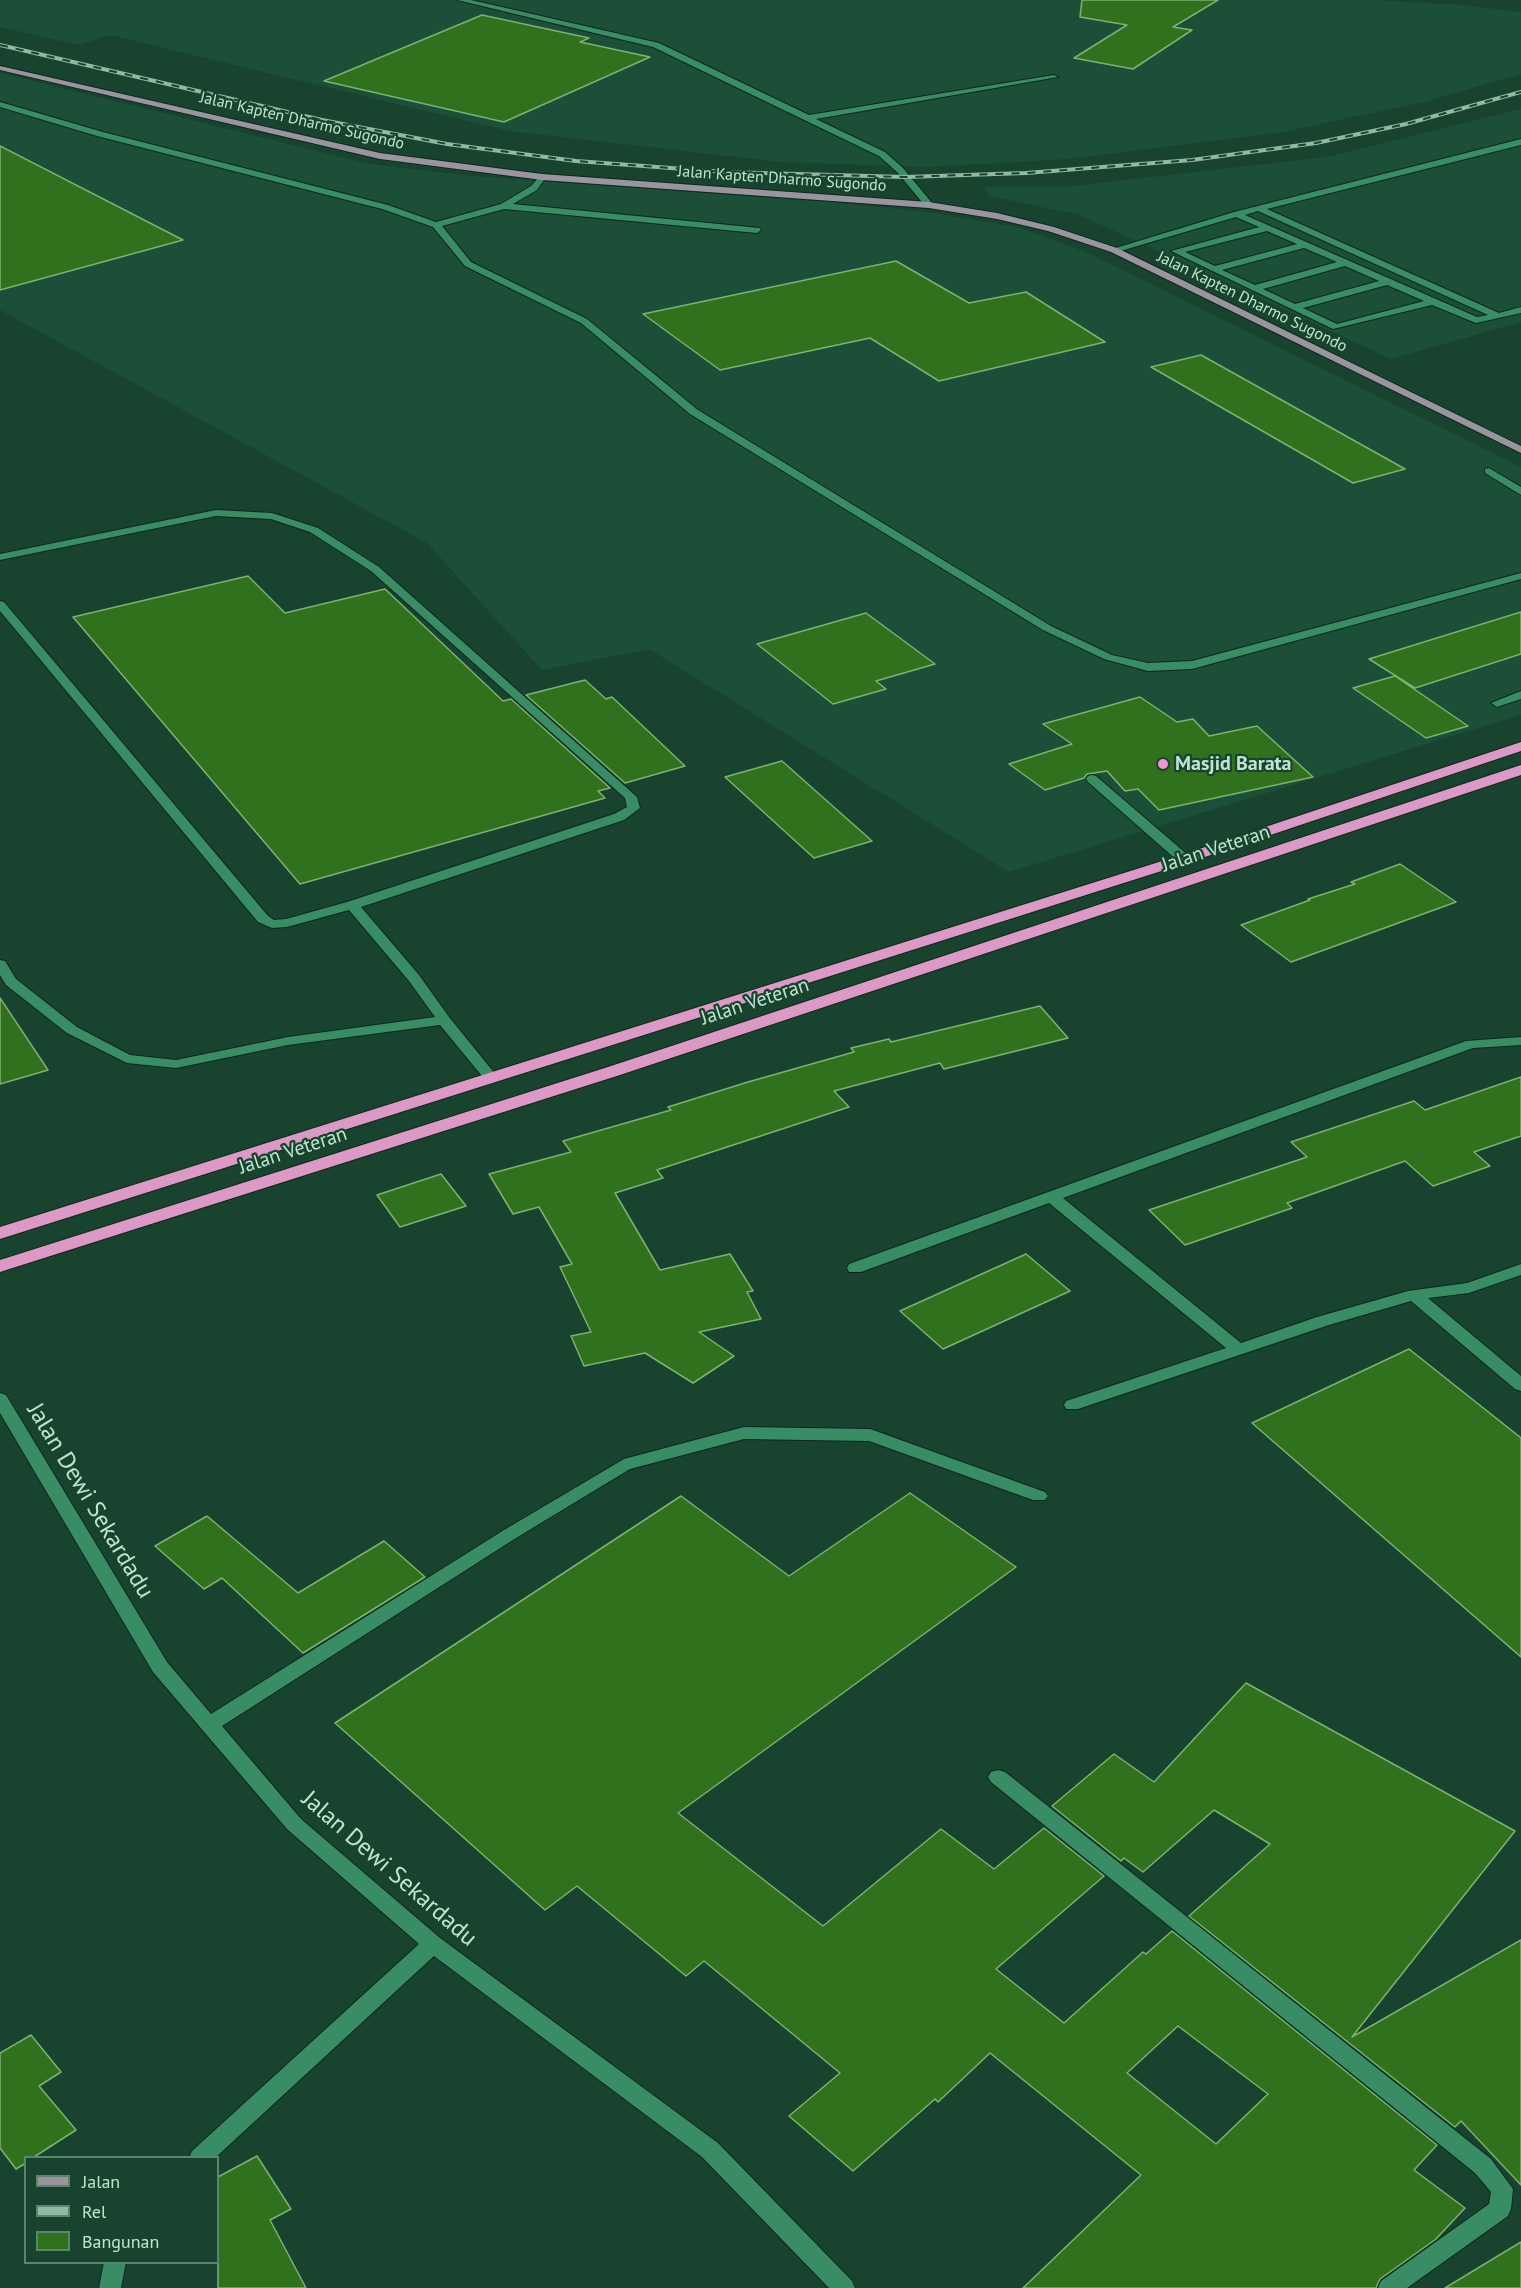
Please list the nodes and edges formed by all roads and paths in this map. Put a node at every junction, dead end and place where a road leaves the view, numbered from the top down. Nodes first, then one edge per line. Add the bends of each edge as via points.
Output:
1 (461, 0) edge
2 (0, 68) edge
3 (1054, 77) dead end
4 (0, 104) edge
5 (808, 118) junction
6 (1521, 142) edge
7 (542, 177) junction
8 (928, 205) junction
9 (504, 206) junction
10 (1260, 209) junction
11 (1237, 214) junction
12 (436, 225) junction
13 (1266, 228) junction
14 (757, 230) dead end
15 (1304, 245) junction
16 (1114, 250) junction
17 (1345, 263) junction
18 (1214, 269) junction
19 (1387, 282) junction
20 (1254, 288) junction
21 (1433, 302) junction
22 (1295, 307) junction
23 (1521, 310) edge
24 (1498, 316) junction
25 (1521, 450) edge
26 (1489, 471) dead end
27 (1521, 492) edge
28 (0, 557) edge
29 (1521, 576) edge
30 (0, 604) edge
31 (1521, 695) edge
32 (1497, 703) dead end
33 (1521, 746) edge
34 (1521, 770) edge
35 (1092, 779) dead end
36 (1184, 859) junction
37 (352, 905) junction
38 (0, 964) edge
39 (444, 1020) junction
40 (1521, 1041) edge
41 (491, 1078) junction
42 (1052, 1197) junction
43 (0, 1233) edge
44 (0, 1266) edge
45 (855, 1268) dead end
46 (1521, 1269) edge
47 (1414, 1295) junction
48 (1237, 1348) junction
49 (1521, 1385) edge
50 (0, 1399) edge
51 (1072, 1405) dead end
52 (1039, 1496) dead end
53 (210, 1725) junction
54 (998, 1777) dead end
55 (433, 1944) junction
56 (201, 2156) edge
57 (115, 2264) edge
58 (110, 2288) edge
59 (844, 2288) edge
60 (1389, 2288) edge

1 - 5 street via 657,45
2 - 7 main road, Jalan Kapten Dharmo Sugondo via 380,156
3 - 5 street
4 - 12 street via 100,134 385,207
5 - 8 street via 882,154
6 - 10 street
7 - 8 main road, Jalan Kapten Dharmo Sugondo
7 - 9 street via 534,188
8 - 16 main road, Jalan Kapten Dharmo Sugondo via 1008,218
9 - 12 street
9 - 14 street
10 - 11 street
10 - 24 street
11 - 13 street
11 - 16 street
12 - 29 street via 468,264 584,321 694,412 1047,628 1108,657 1148,667 1192,665
13 - 15 street
13 - 18 street via 1176,251
15 - 17 street
15 - 18 street
16 - 25 main road, Jalan Kapten Dharmo Sugondo
17 - 19 street
17 - 20 street
18 - 20 street
19 - 21 street
19 - 22 street
20 - 22 street
21 - 22 street via 1336,327
21 - 24 street via 1476,320
23 - 24 street
26 - 27 street
28 - 37 street via 216,513 272,516 314,530 375,569 631,797 634,808 619,817
30 - 37 street via 263,919 272,924 287,923
31 - 32 street
33 - 36 highway, Jalan Veteran
34 - 44 highway, Jalan Veteran via 614,1071
35 - 36 street
36 - 41 highway, Jalan Veteran
37 - 39 street
38 - 39 street via 11,982 72,1030 127,1059 176,1064 288,1041
39 - 41 street
40 - 42 street via 1471,1044
41 - 43 highway, Jalan Veteran
42 - 45 street
42 - 48 street
46 - 47 street via 1468,1288
47 - 48 street
47 - 49 street
48 - 51 street
50 - 53 street, Jalan Dewi Sekardadu via 160,1667
52 - 53 street via 870,1435 744,1432 624,1465
53 - 55 street, Jalan Dewi Sekardadu via 294,1824
54 - 60 street via 1484,2166 1502,2189 1500,2209
55 - 56 street
55 - 59 street, Jalan Dewi Sekardadu via 710,2150
57 - 58 street

